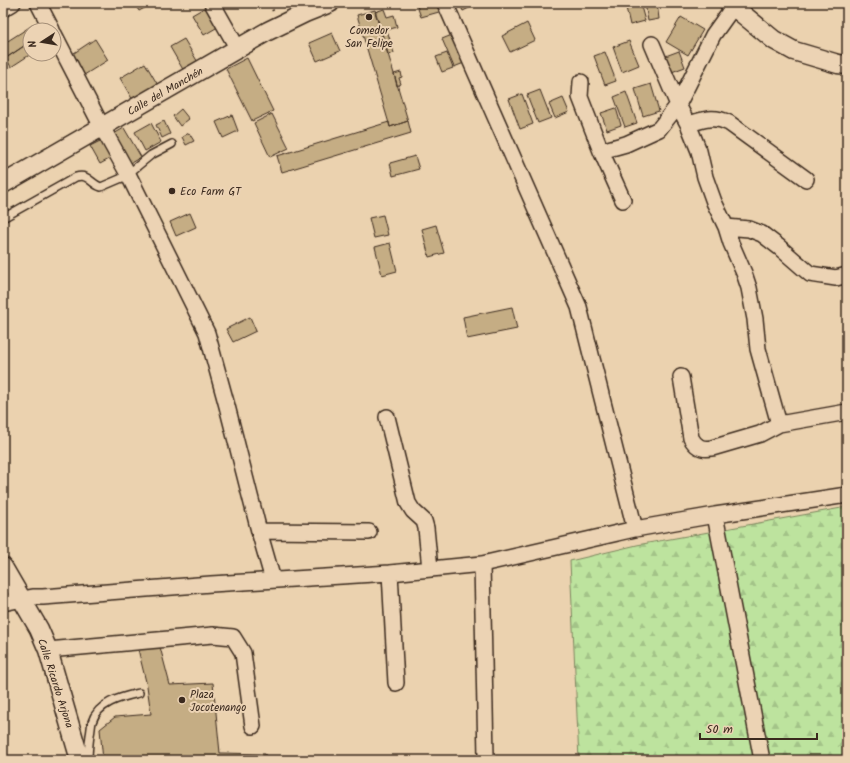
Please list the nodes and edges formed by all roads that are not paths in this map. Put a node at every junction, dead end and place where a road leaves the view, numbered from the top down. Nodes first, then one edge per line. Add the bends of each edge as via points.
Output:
1 (13, 3) edge
2 (38, 3) edge
3 (212, 3) edge
4 (330, 3) edge
5 (445, 3) edge
6 (731, 5) edge
7 (3, 9) edge
8 (48, 22) edge
9 (652, 44) dead end
10 (238, 49) junction
11 (62, 50) edge
12 (847, 65) edge
13 (581, 82) dead end
14 (678, 105) junction
15 (688, 124) junction
16 (102, 127) junction
17 (172, 144) dead end
18 (601, 151) junction
19 (128, 174) junction
20 (806, 178) dead end
21 (3, 184) edge
22 (623, 200) dead end
23 (3, 218) edge
24 (726, 228) junction
25 (847, 275) edge
26 (681, 377) dead end
27 (847, 412) edge
28 (387, 416) dead end
29 (779, 424) junction
30 (847, 494) edge
31 (715, 515) junction
32 (634, 529) junction
33 (259, 531) junction
34 (369, 532) dead end
35 (482, 564) junction
36 (3, 567) edge
37 (430, 569) junction
38 (390, 573) junction
39 (273, 580) junction
40 (21, 600) junction
41 (3, 603) edge
42 (48, 650) junction
43 (396, 683) dead end
44 (139, 693) dead end
45 (253, 726) dead end
46 (486, 757) dead end
47 (80, 760) edge
48 (88, 760) edge
49 (762, 760) edge

1 - 7 street
2 - 8 street
3 - 10 street
4 - 10 street, Calle del Manchén via 268,31
5 - 32 street via 579,307
6 - 12 street via 774,40 794,51
6 - 14 street
9 - 14 street
10 - 16 street, Calle del Manchén
11 - 16 street
13 - 18 street via 580,97
14 - 15 street
14 - 18 street via 659,129 626,144
15 - 20 street via 713,118 729,122
15 - 24 street via 714,202
16 - 19 street
16 - 21 street, Calle del Manchén
17 - 19 lane via 151,155
18 - 22 street
19 - 23 lane via 101,187 80,175
19 - 33 street via 207,333
24 - 25 street via 749,229 762,234 810,274 836,278
24 - 29 street via 749,288 758,349
26 - 29 street via 691,438 700,448 712,448 760,434
27 - 29 street
28 - 37 street via 408,503 424,521 426,528
30 - 31 street
31 - 32 street
31 - 49 street
32 - 35 street
33 - 34 street
33 - 39 street
35 - 37 street
35 - 46 street
36 - 40 street, Calle Ricardo Arjona
37 - 38 street
38 - 39 street
38 - 43 street
39 - 40 street
40 - 41 street
40 - 42 street, Calle Ricardo Arjona via 39,629
42 - 45 street via 213,635 233,637 243,653
42 - 47 street, Calle Ricardo Arjona
44 - 48 lane via 114,700 95,716 92,722

